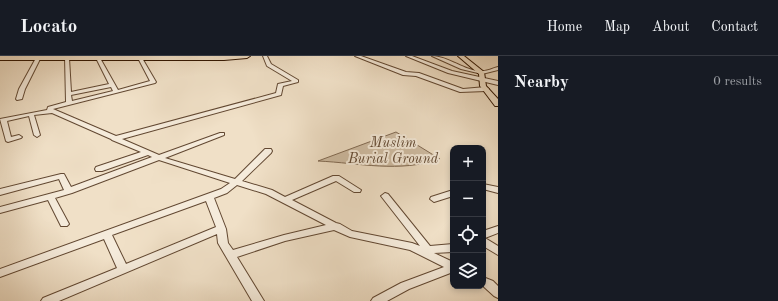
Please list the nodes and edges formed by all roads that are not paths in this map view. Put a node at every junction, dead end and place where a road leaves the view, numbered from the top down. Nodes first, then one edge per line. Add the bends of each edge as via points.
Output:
1 (243, 56) edge
2 (265, 56) edge
3 (357, 56) edge
4 (408, 56) edge
5 (434, 56) edge
6 (461, 56) edge
7 (114, 57) edge
8 (123, 57) edge
9 (148, 57) edge
10 (169, 57) edge
11 (204, 57) edge
12 (0, 58) edge
13 (35, 58) edge
14 (67, 58) junction
15 (96, 58) edge
16 (140, 58) junction
17 (498, 68) edge
18 (446, 70) junction
19 (483, 76) junction
20 (426, 78) junction
21 (498, 83) edge
22 (112, 85) junction
23 (486, 89) junction
24 (116, 92) junction
25 (69, 94) junction
26 (19, 99) dead end
27 (69, 103) junction
28 (498, 104) edge
29 (50, 110) junction
30 (31, 114) junction
31 (2, 121) edge
32 (222, 134) dead end
33 (37, 135) dead end
34 (19, 137) dead end
35 (114, 139) junction
36 (268, 151) dead end
37 (147, 152) junction
38 (159, 158) junction
39 (99, 169) dead end
40 (238, 181) junction
41 (486, 187) edge
42 (357, 190) dead end
43 (498, 190) edge
44 (69, 191) junction
45 (0, 192) edge
46 (450, 194) edge
47 (50, 196) junction
48 (209, 196) junction
49 (385, 196) dead end
50 (434, 199) dead end
51 (286, 200) junction
52 (0, 210) edge
53 (64, 224) dead end
54 (337, 226) junction
55 (498, 229) edge
56 (220, 230) junction
57 (107, 234) junction
58 (486, 234) edge
59 (486, 243) edge
60 (450, 248) edge
61 (424, 250) junction
62 (498, 251) edge
63 (230, 254) junction
64 (450, 266) edge
65 (450, 269) edge
66 (123, 270) junction
67 (0, 273) edge
68 (486, 282) edge
69 (498, 293) edge
70 (47, 301) edge
71 (258, 301) edge
72 (377, 301) edge

1 - 11 main road
2 - 35 street via 269,65 296,81 280,85 279,94
3 - 20 street via 392,70
4 - 18 street
5 - 19 street
6 - 19 main road
7 - 8 main road
7 - 15 main road
8 - 16 main road
9 - 10 main road
9 - 16 main road
10 - 11 main road
12 - 13 main road
13 - 14 main road
13 - 26 street
14 - 15 main road
14 - 25 street
15 - 22 street
16 - 24 street via 153,82
17 - 19 street
18 - 19 street
18 - 20 street
19 - 21 street
19 - 23 main road via 483,86
20 - 23 street via 462,92
22 - 24 street
22 - 25 street
23 - 28 main road
24 - 27 street
25 - 27 street
27 - 29 street
29 - 30 street
29 - 35 street
30 - 31 street
30 - 33 street
31 - 34 street via 8,140
32 - 38 street
35 - 37 street
36 - 40 street
37 - 38 street
37 - 39 street
38 - 40 street via 208,175 219,175
38 - 44 street
40 - 48 street via 224,191
40 - 51 street
41 - 43 street
42 - 51 street via 336,178
44 - 45 street via 61,176
44 - 47 street
46 - 50 street
47 - 52 street
47 - 53 street
48 - 56 street
48 - 57 street
49 - 61 street
51 - 54 street
54 - 61 street via 350,234
54 - 63 street
55 - 58 street
56 - 63 street via 223,243
56 - 66 street
57 - 66 street
57 - 67 street
59 - 62 street
60 - 61 street
61 - 64 street
63 - 71 street
65 - 72 street via 405,286
66 - 70 street
68 - 69 street

